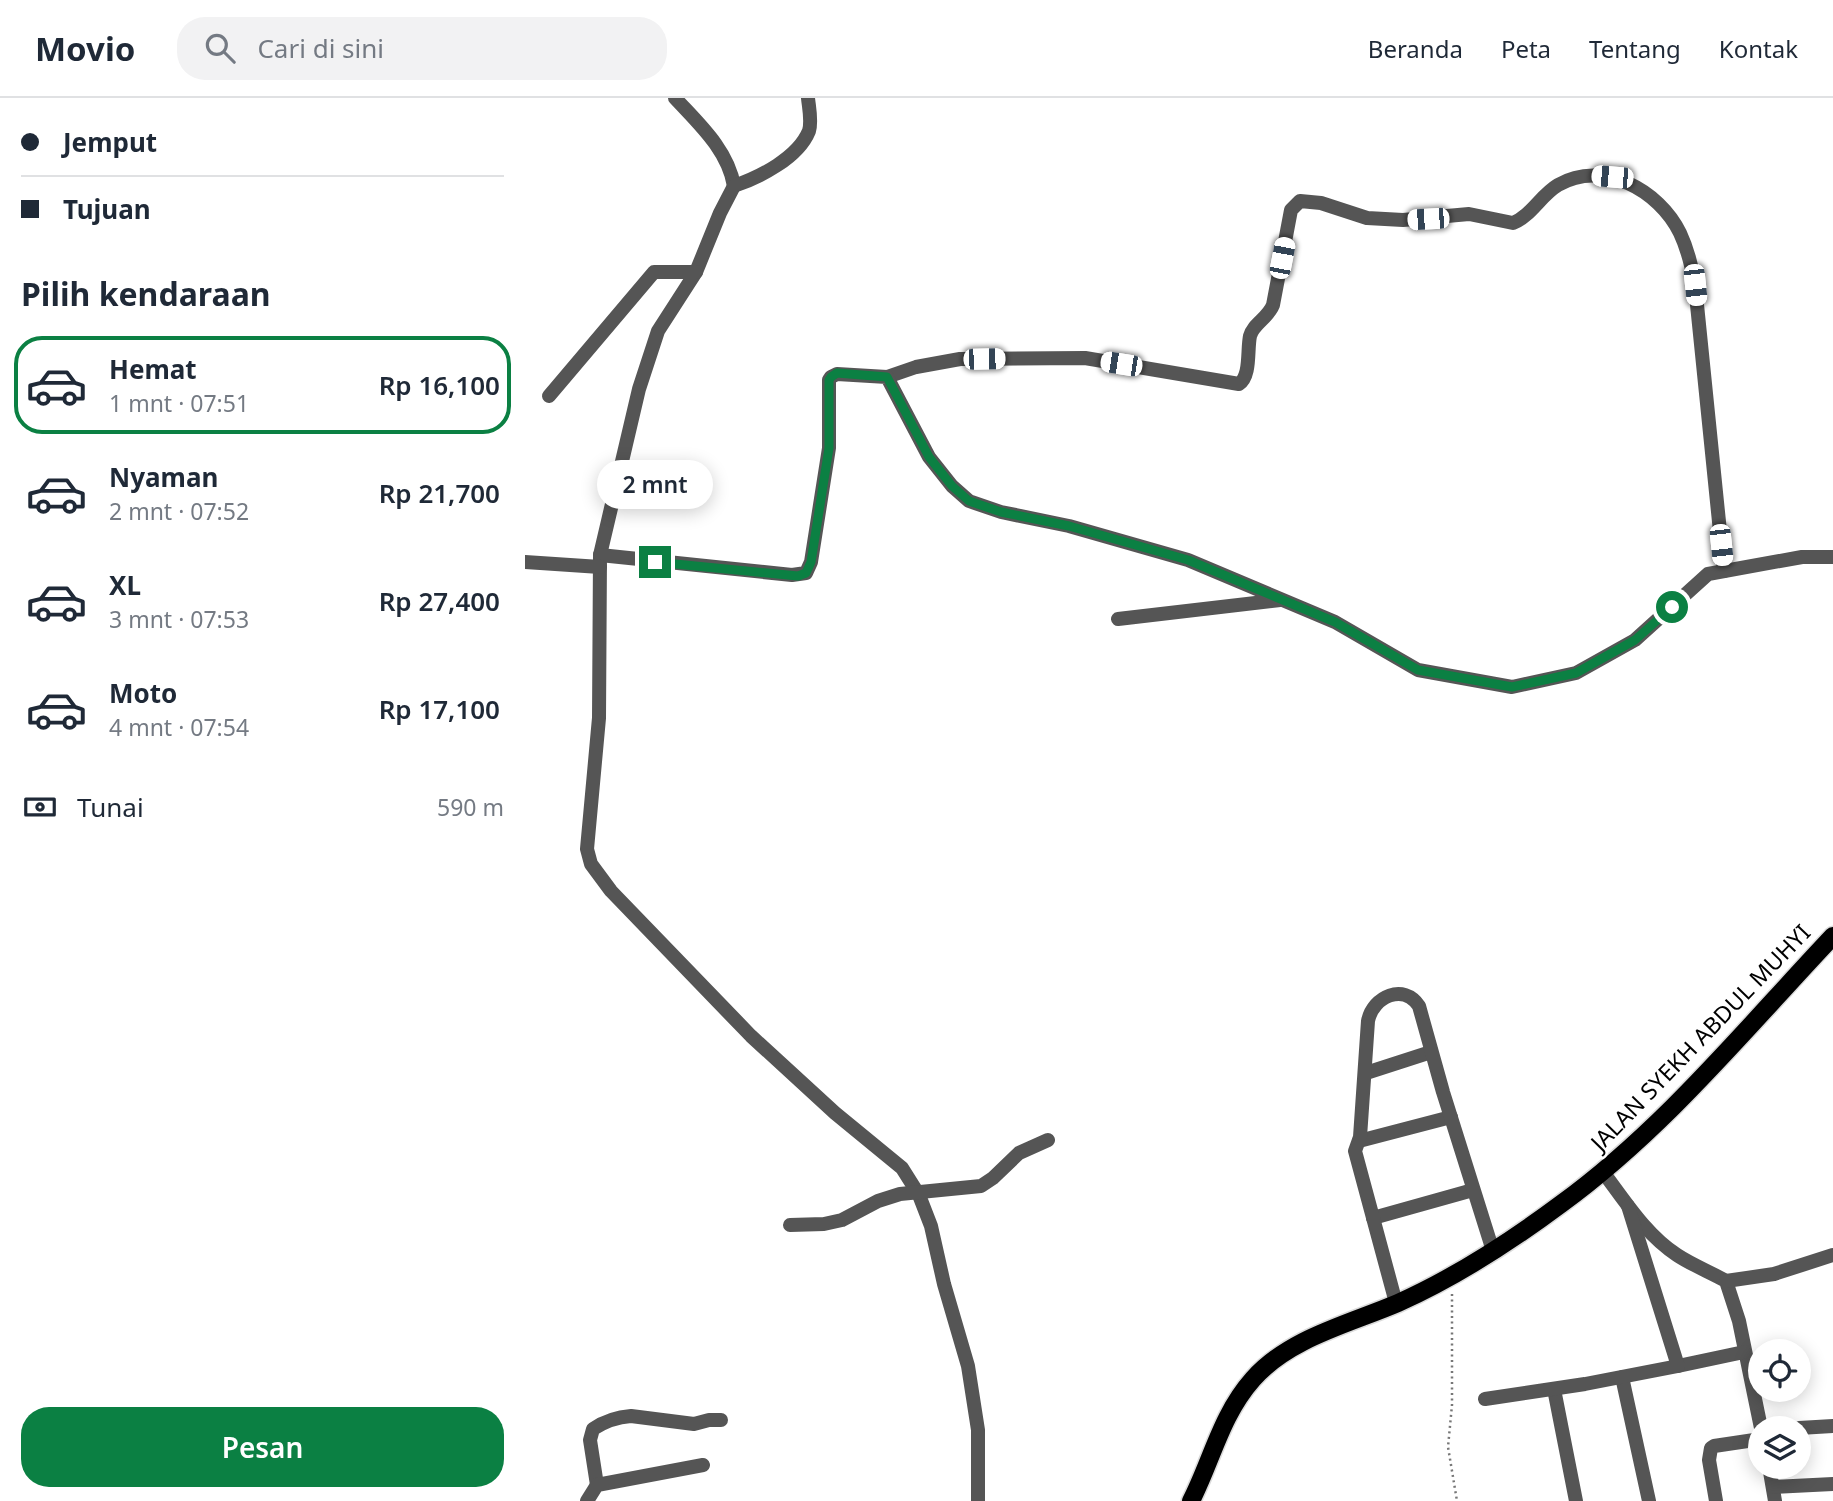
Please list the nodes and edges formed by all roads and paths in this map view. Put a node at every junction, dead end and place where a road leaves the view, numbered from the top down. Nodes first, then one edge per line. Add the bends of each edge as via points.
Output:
1 (675, 98) edge
2 (808, 98) edge
3 (734, 186) junction
4 (696, 272) junction
5 (887, 377) junction
6 (549, 396) dead end
7 (1833, 557) edge
8 (600, 561) junction
9 (525, 562) edge
10 (1724, 571) junction
11 (1283, 600) junction
12 (1118, 618) dead end
13 (1833, 936) edge
14 (1431, 1052) junction
15 (1366, 1073) junction
16 (1451, 1117) junction
17 (1048, 1140) dead end
18 (1359, 1141) junction
19 (1604, 1172) junction
20 (1473, 1190) junction
21 (917, 1191) junction
22 (1628, 1206) junction
23 (1373, 1218) junction
24 (790, 1225) dead end
25 (1493, 1251) junction
26 (1833, 1255) edge
27 (1451, 1277) junction
28 (1726, 1281) junction
29 (1396, 1303) junction
30 (1744, 1352) junction
31 (1678, 1366) junction
32 (1622, 1377) junction
33 (1553, 1389) junction
34 (1485, 1399) dead end
35 (1758, 1416) edge
36 (721, 1420) dead end
37 (1833, 1426) edge
38 (1811, 1427) edge
39 (1748, 1441) edge
40 (703, 1465) dead end
41 (1833, 1484) edge
42 (597, 1485) junction
43 (1774, 1494) edge
44 (587, 1501) edge
45 (978, 1501) edge
46 (1191, 1501) edge
47 (1457, 1501) edge
48 (1576, 1501) edge
49 (1649, 1501) edge
50 (1716, 1501) edge

1 - 3 street via 723,154
2 - 3 street via 810,129 803,141 775,165
3 - 4 street
4 - 6 street via 654,272
4 - 8 street via 658,331 639,389
5 - 8 street via 837,373 831,377 829,448 806,573
5 - 10 street via 960,359 1085,358 1240,384 1245,378 1252,331 1273,305 1291,210 1300,201 1367,218 1469,214 1513,223 1559,185 1572,179 1612,177 1634,185 1666,212 1690,258
5 - 11 street via 929,457 969,501 1188,560
7 - 10 street via 1802,557
8 - 9 street
8 - 21 street via 599,718 587,849 591,864 611,891 751,1036 902,1168
10 - 11 street via 1708,574 1635,640 1576,673 1512,687 1418,670 1335,622
11 - 12 street
13 - 19 main road, JALAN SYEKH ABDUL MUHYI
14 - 15 street
14 - 15 street via 1415,1000 1401,995 1386,997 1370,1012
14 - 16 street
15 - 18 street
16 - 18 street
16 - 20 street
17 - 21 street via 1019,1153 981,1186
18 - 23 street via 1355,1152
19 - 22 street
19 - 25 main road, JALAN SYEKH ABDUL MUHYI
20 - 23 street
20 - 25 street
21 - 24 street via 888,1197 842,1220
21 - 45 street via 931,1226 968,1366 978,1430
22 - 28 street via 1676,1254
22 - 31 street
23 - 29 street
25 - 27 main road, JALAN SYEKH ABDUL MUHYI
26 - 28 street via 1774,1274
27 - 29 main road, JALAN SYEKH ABDUL MUHYI
27 - 47 path via 1448,1447
28 - 30 street
29 - 46 main road, JALAN SYEKH ABDUL MUHYI via 1287,1351 1254,1377 1229,1411
30 - 31 street
30 - 35 street
31 - 32 street
32 - 33 street
32 - 49 street
33 - 34 street
33 - 48 street
36 - 42 street via 694,1424 631,1416 598,1426 590,1440
37 - 38 street
39 - 50 street via 1711,1448
40 - 42 street
41 - 43 street
42 - 44 street

